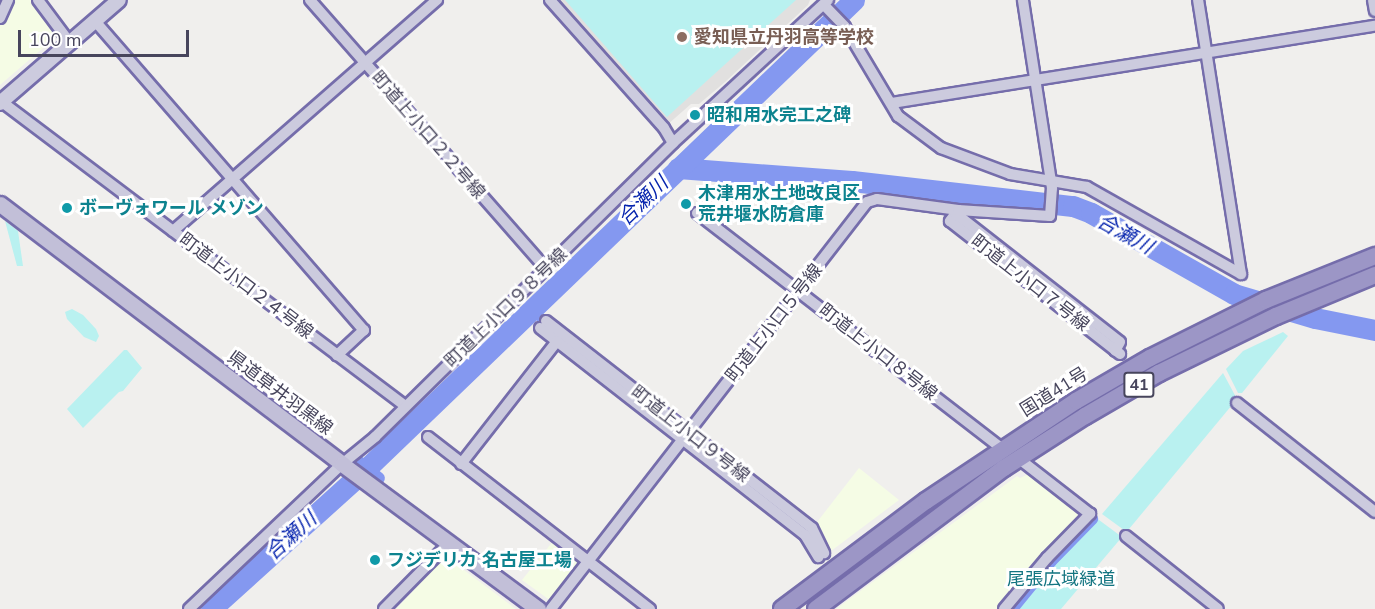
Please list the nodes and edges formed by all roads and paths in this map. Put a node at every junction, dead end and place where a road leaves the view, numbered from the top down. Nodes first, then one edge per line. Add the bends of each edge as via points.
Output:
1 (8, 0) edge
2 (38, 0) edge
3 (119, 0) edge
4 (310, 0) edge
5 (437, 0) edge
6 (550, 0) edge
7 (1023, 0) edge
8 (1198, 0) edge
9 (1373, 0) edge
10 (826, 6) edge
11 (1375, 11) edge
12 (0, 18) edge
13 (95, 21) junction
14 (1375, 26) edge
15 (70, 43) junction
16 (1205, 52) junction
17 (365, 62) junction
18 (1037, 79) junction
19 (1, 102) edge
20 (892, 103) junction
21 (673, 143) junction
22 (232, 178) junction
23 (1052, 186) junction
24 (0, 204) edge
25 (957, 211) junction
26 (697, 213) dead end
27 (173, 231) junction
28 (1375, 256) edge
29 (546, 269) junction
30 (1375, 276) edge
31 (799, 292) junction
32 (557, 341) junction
33 (1118, 352) dead end
34 (337, 355) junction
35 (1237, 403) dead end
36 (404, 405) junction
37 (428, 437) dead end
38 (686, 437) junction
39 (1001, 448) junction
40 (1018, 458) junction
41 (342, 464) junction
42 (461, 464) junction
43 (1375, 512) edge
44 (1126, 536) dead end
45 (448, 544) junction
46 (821, 555) dead end
47 (589, 562) junction
48 (189, 609) edge
49 (384, 609) edge
50 (538, 609) edge
51 (552, 609) edge
52 (650, 609) edge
53 (782, 609) edge
54 (816, 609) edge
55 (1005, 609) edge
56 (1218, 609) edge

1 - 12 street
2 - 15 street
3 - 13 street
4 - 17 street, 町道上小口２２号線
5 - 17 street
6 - 21 street
7 - 18 street, 町道上小口５号線
8 - 16 street
9 - 11 street
10 - 20 street
10 - 21 street, 町道上小口９８号線
13 - 15 street
13 - 22 street
14 - 16 street
15 - 19 street
16 - 18 street
16 - 23 street via 1241,274 1087,187
17 - 22 street
17 - 29 street, 町道上小口２２号線
18 - 20 street
18 - 23 street, 町道上小口５号線
19 - 27 street, 町道上小口２４号線
20 - 23 street via 898,116 941,148
21 - 29 street, 町道上小口９８号線
22 - 27 street
22 - 34 street via 364,330
23 - 25 street, 町道上小口５号線 via 1050,216
24 - 41 main road, 県道草井羽黒線
25 - 31 street, 町道上小口５号線 via 869,201
25 - 33 street via 1120,342
26 - 31 street, 町道上小口８号線
27 - 34 street, 町道上小口２４号線
28 - 39 highway, 国道41号 / 41 via 1266,300 1150,358
29 - 36 street, 町道上小口９８号線
30 - 40 highway, 国道41号 / 41 via 1276,316 1159,374
31 - 38 street, 町道上小口５号線
31 - 39 street, 町道上小口８号線
32 - 38 street
32 - 38 street, 町道上小口９号線 via 543,325
32 - 42 street
34 - 36 street, 町道上小口２４号線
35 - 43 street
36 - 41 street, 町道上小口９８号線 via 375,437
37 - 42 street
38 - 46 street via 805,535
38 - 47 street, 町道上小口５号線
39 - 53 highway, 国道41号 / 41
40 - 54 highway, 国道41号 / 41
40 - 55 street via 1090,514
41 - 45 main road, 県道草井羽黒線
41 - 48 street, 町道上小口９８号線
42 - 47 street
44 - 56 street
45 - 49 street
45 - 50 main road, 県道草井羽黒線
47 - 51 street, 町道上小口５号線
47 - 52 street

